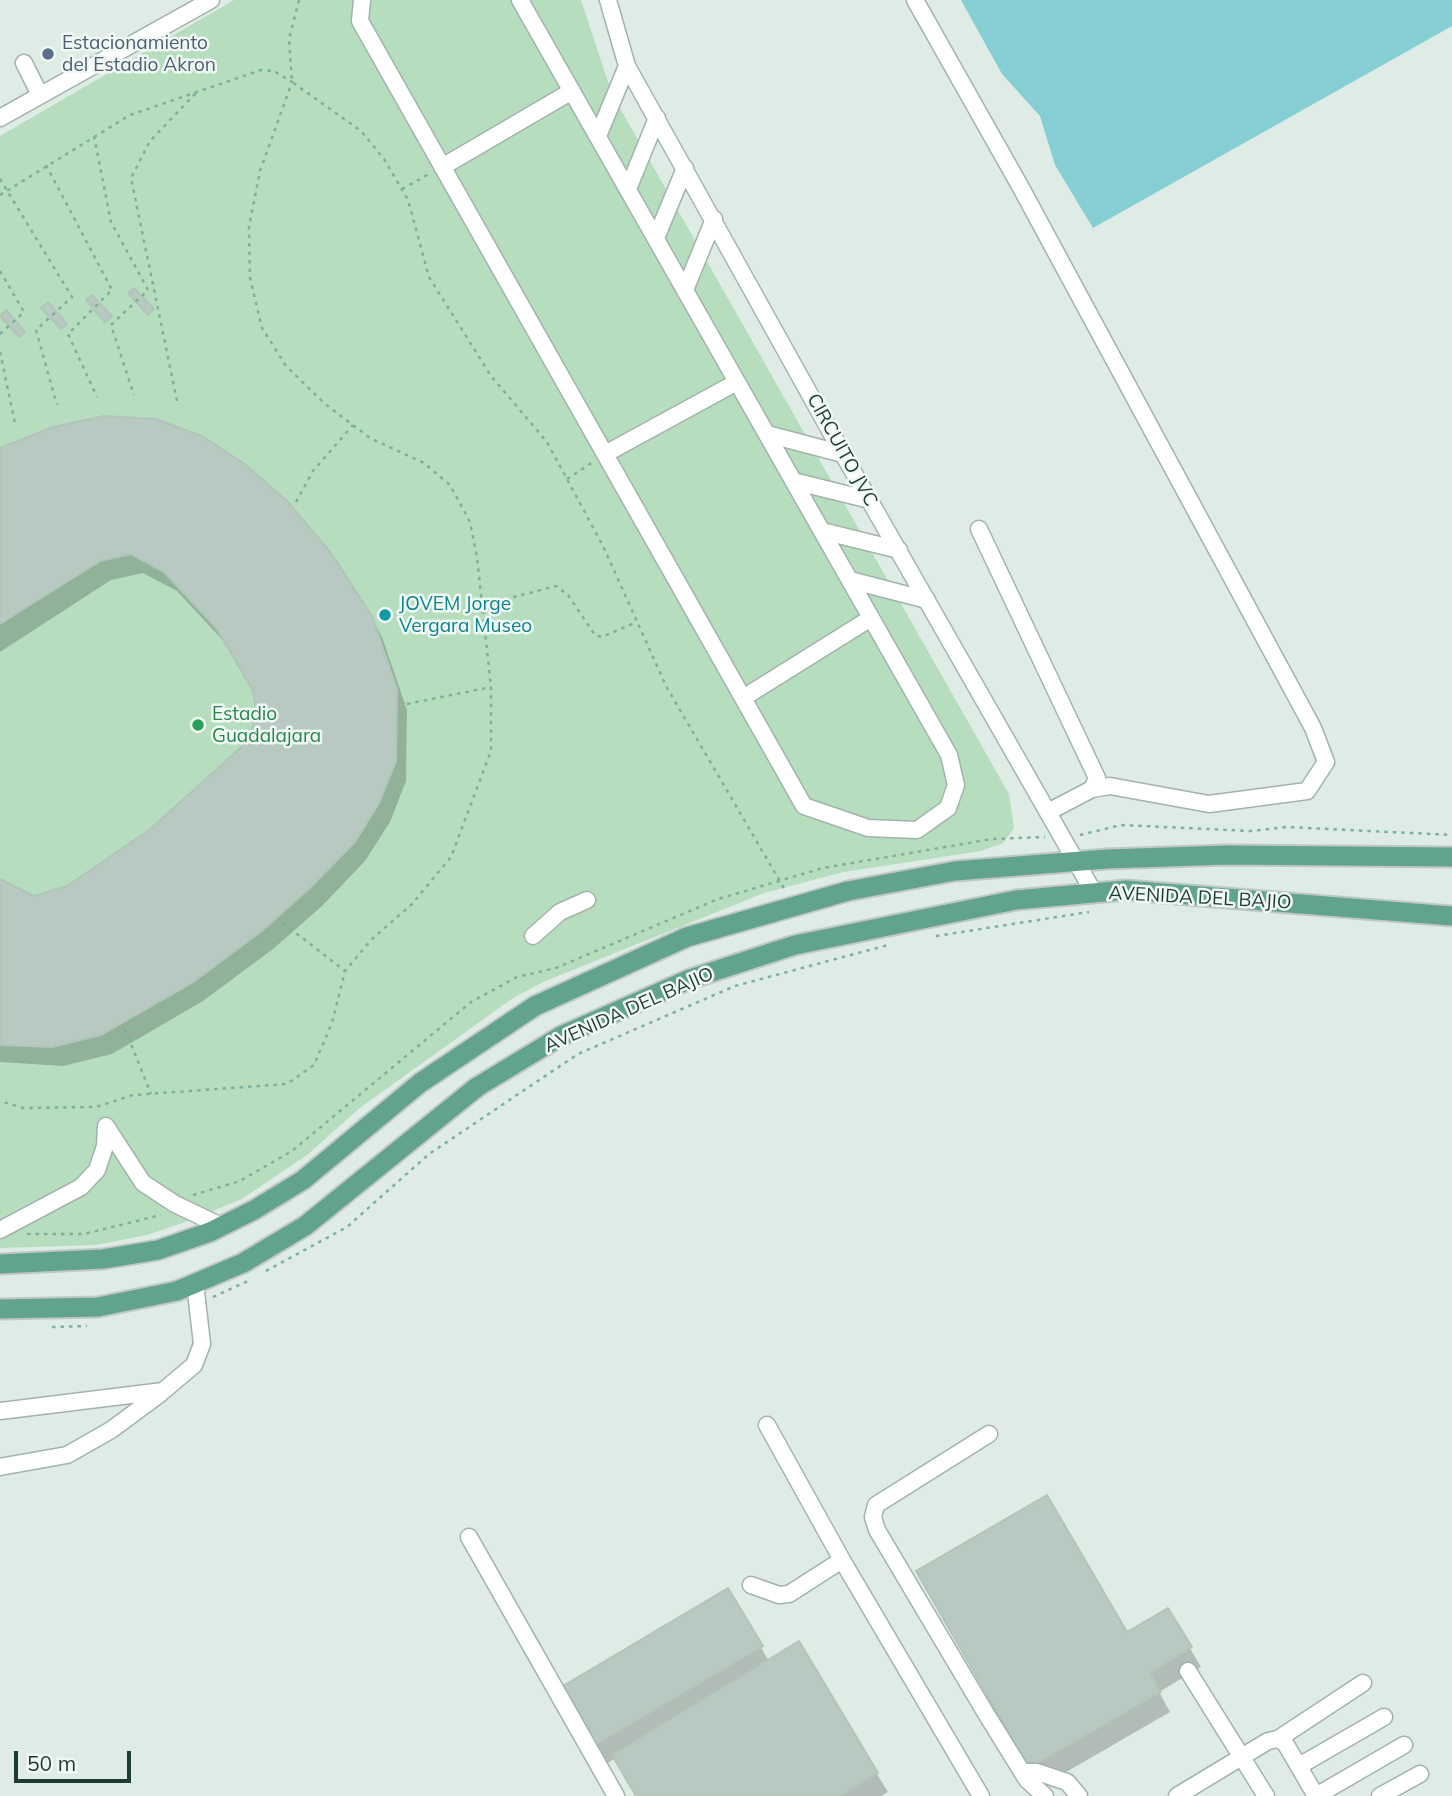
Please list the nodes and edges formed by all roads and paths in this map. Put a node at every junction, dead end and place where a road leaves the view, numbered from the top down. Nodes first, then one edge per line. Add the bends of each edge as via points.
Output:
1 (211, 0) edge
2 (299, 0) edge
3 (362, 0) edge
4 (520, 0) edge
5 (608, 0) edge
6 (915, 0) edge
7 (24, 63) dead end
8 (627, 66) junction
9 (292, 82) junction
10 (200, 90) junction
11 (572, 91) junction
12 (40, 95) junction
13 (0, 118) edge
14 (657, 118) junction
15 (94, 136) junction
16 (598, 136) junction
17 (46, 165) junction
18 (442, 167) junction
19 (685, 167) junction
20 (0, 179) edge
21 (402, 189) junction
22 (628, 189) junction
23 (6, 191) junction
24 (0, 195) edge
25 (714, 219) junction
26 (656, 238) junction
27 (0, 271) edge
28 (685, 290) junction
29 (0, 334) edge
30 (0, 352) edge
31 (737, 382) junction
32 (134, 395) dead end
33 (97, 397) dead end
34 (177, 401) dead end
35 (57, 405) dead end
36 (15, 423) dead end
37 (353, 425) junction
38 (767, 434) junction
39 (605, 454) junction
40 (843, 454) junction
41 (567, 480) junction
42 (793, 481) junction
43 (870, 500) junction
44 (296, 502) dead end
45 (979, 529) dead end
46 (822, 531) junction
47 (899, 550) junction
48 (850, 580) junction
49 (927, 600) junction
50 (483, 613) junction
51 (871, 618) junction
52 (637, 622) junction
53 (491, 687) junction
54 (743, 698) junction
55 (407, 704) dead end
56 (1092, 789) junction
57 (1049, 811) junction
58 (1095, 834) dead end
59 (1452, 835) edge
60 (1452, 857) edge
61 (1078, 862) junction
62 (587, 900) dead end
63 (1098, 901) junction
64 (793, 908) junction
65 (1452, 916) edge
66 (283, 923) dead end
67 (533, 936) dead end
68 (935, 936) dead end
69 (897, 943) dead end
70 (345, 971) junction
71 (125, 1029) dead end
72 (150, 1094) junction
73 (0, 1101) edge
74 (222, 1226) junction
75 (0, 1230) edge
76 (0, 1264) edge
77 (195, 1283) junction
78 (197, 1303) junction
79 (0, 1309) edge
80 (89, 1325) dead end
81 (51, 1327) dead end
82 (163, 1391) junction
83 (0, 1411) edge
84 (767, 1425) dead end
85 (989, 1434) dead end
86 (0, 1467) edge
87 (469, 1537) dead end
88 (842, 1560) junction
89 (751, 1585) dead end
90 (1188, 1671) dead end
91 (1363, 1682) dead end
92 (1384, 1717) dead end
93 (1278, 1739) junction
94 (1404, 1745) dead end
95 (1242, 1757) junction
96 (1299, 1766) junction
97 (1022, 1772) junction
98 (1420, 1774) dead end
99 (974, 1794) edge
100 (1072, 1794) edge
101 (616, 1796) edge
102 (1045, 1796) edge
103 (1177, 1796) edge
104 (1266, 1796) edge
105 (1380, 1796) edge

1 - 12 lane
2 - 9 path via 289,39
3 - 18 lane via 360,21
4 - 11 lane
5 - 8 lane, CIRCUITO JVC
6 - 56 lane via 1313,728 1326,762 1307,791 1209,804 1110,786
7 - 12 lane
8 - 14 lane, CIRCUITO JVC
8 - 16 lane
9 - 10 path via 274,71 261,70
9 - 21 path via 361,131
9 - 37 path via 260,171 249,227 250,278 262,328 286,366
10 - 15 path via 130,115
10 - 34 path via 150,141 131,178
11 - 16 lane
11 - 18 lane
12 - 13 lane
14 - 19 lane, CIRCUITO JVC
14 - 22 lane
15 - 17 path
15 - 32 path via 111,222 148,290 111,325
16 - 22 lane
17 - 23 path
17 - 33 path via 112,290 68,334
18 - 21 path
18 - 39 lane
19 - 25 lane, CIRCUITO JVC
19 - 26 lane
20 - 23 path
21 - 41 path via 429,277 491,376 547,442
22 - 26 lane
23 - 24 path
23 - 35 path via 72,297 36,330
25 - 28 lane
25 - 40 lane, CIRCUITO JVC
26 - 28 lane
27 - 29 path via 24,312
28 - 31 lane
30 - 36 path
31 - 38 lane
31 - 39 lane
37 - 44 path via 313,471
37 - 50 path via 370,438 425,463 450,485 470,522
38 - 40 lane
38 - 42 lane
39 - 41 path
39 - 54 lane
40 - 43 lane, CIRCUITO JVC
41 - 52 path
42 - 43 lane
42 - 46 lane
43 - 47 lane, CIRCUITO JVC
45 - 56 lane via 1097,778
46 - 47 lane
46 - 48 lane
47 - 49 lane, CIRCUITO JVC
48 - 49 lane
48 - 51 lane
49 - 57 lane, CIRCUITO JVC
50 - 52 path via 510,598 556,586 595,635 602,638
50 - 53 path
51 - 54 lane
51 - 54 lane via 949,755 956,785 948,808 917,830 868,828 804,806
52 - 64 path via 666,686 771,861
53 - 55 path
53 - 70 path via 491,751 451,857
56 - 57 lane
57 - 61 lane, CIRCUITO JVC
58 - 59 path via 1121,825
60 - 61 main road, AVENIDA DEL BAJIO via 1227,855
61 - 63 lane, CIRCUITO JVC
61 - 64 main road, AVENIDA DEL BAJIO via 955,872 848,891
62 - 67 lane via 560,912
63 - 65 main road, AVENIDA DEL BAJIO via 1126,890
63 - 68 path
63 - 77 main road, AVENIDA DEL BAJIO via 1016,900 912,919 795,945 690,979 561,1036 487,1081 305,1226 243,1263
64 - 74 main road, AVENIDA DEL BAJIO via 661,946 535,1006 420,1083 303,1180
66 - 70 path
69 - 78 path via 735,986 578,1054 429,1154 347,1227 232,1290
70 - 72 path via 332,1023 314,1065 287,1084
71 - 72 path
72 - 73 path via 96,1107 23,1108
74 - 75 lane via 143,1183 106,1126 97,1170 81,1187
74 - 76 main road, AVENIDA DEL BAJIO via 158,1250 103,1259
77 - 78 lane
77 - 79 main road, AVENIDA DEL BAJIO via 99,1307
78 - 82 lane via 202,1344 194,1365
80 - 81 path
82 - 83 lane
82 - 86 lane via 111,1430 67,1455
84 - 88 lane
85 - 97 lane via 876,1505 873,1517
87 - 101 lane
88 - 89 lane via 789,1594
88 - 99 lane
90 - 95 lane
91 - 93 lane
92 - 96 lane
93 - 95 lane
93 - 96 lane via 1286,1743
94 - 96 lane via 1316,1796
95 - 103 lane
95 - 104 lane
97 - 100 lane via 1037,1772 1067,1783
97 - 102 lane
98 - 105 lane

